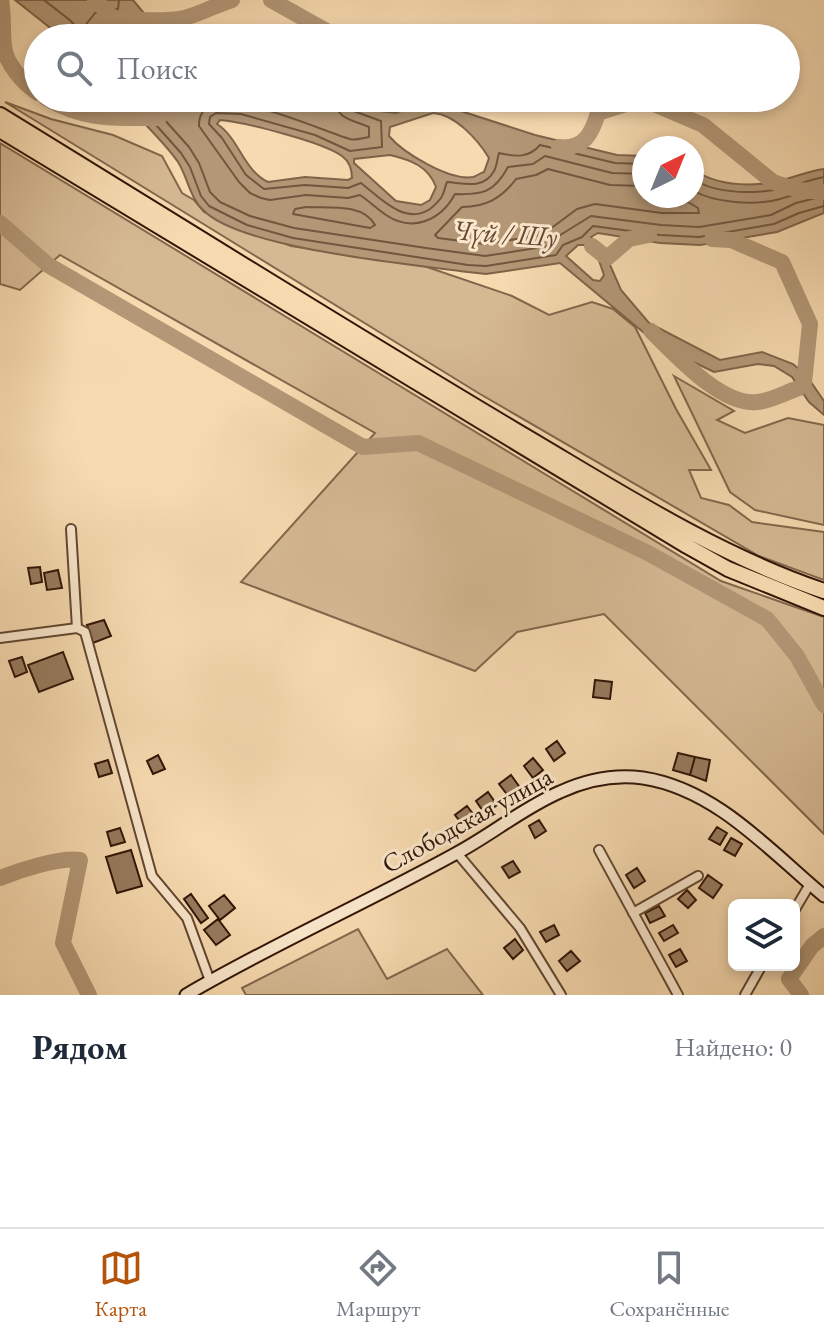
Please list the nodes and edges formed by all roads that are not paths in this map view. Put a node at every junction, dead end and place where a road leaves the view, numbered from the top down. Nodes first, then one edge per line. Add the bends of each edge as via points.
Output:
1 (0, 115) edge
2 (0, 130) edge
3 (71, 529) dead end
4 (824, 591) edge
5 (824, 608) edge
6 (77, 628) junction
7 (0, 638) edge
8 (599, 850) dead end
9 (457, 853) junction
10 (698, 876) dead end
11 (810, 884) junction
12 (824, 896) edge
13 (800, 901) edge
14 (633, 913) junction
15 (759, 971) edge
16 (210, 981) junction
17 (186, 995) edge
18 (561, 995) edge
19 (678, 995) edge
20 (745, 995) edge

1 - 4 highway via 689,533
2 - 5 highway via 687,546 728,569
3 - 6 street
6 - 7 street
6 - 16 street via 85,632 152,876 187,918
8 - 14 street
9 - 11 street, Слободская улица via 559,792 601,778 642,778 682,789 714,807
9 - 16 street, Слободская улица
9 - 18 street via 520,928
10 - 14 street
11 - 12 street, Слободская улица
11 - 13 street
14 - 19 street
15 - 20 street
16 - 17 street, Слободская улица

